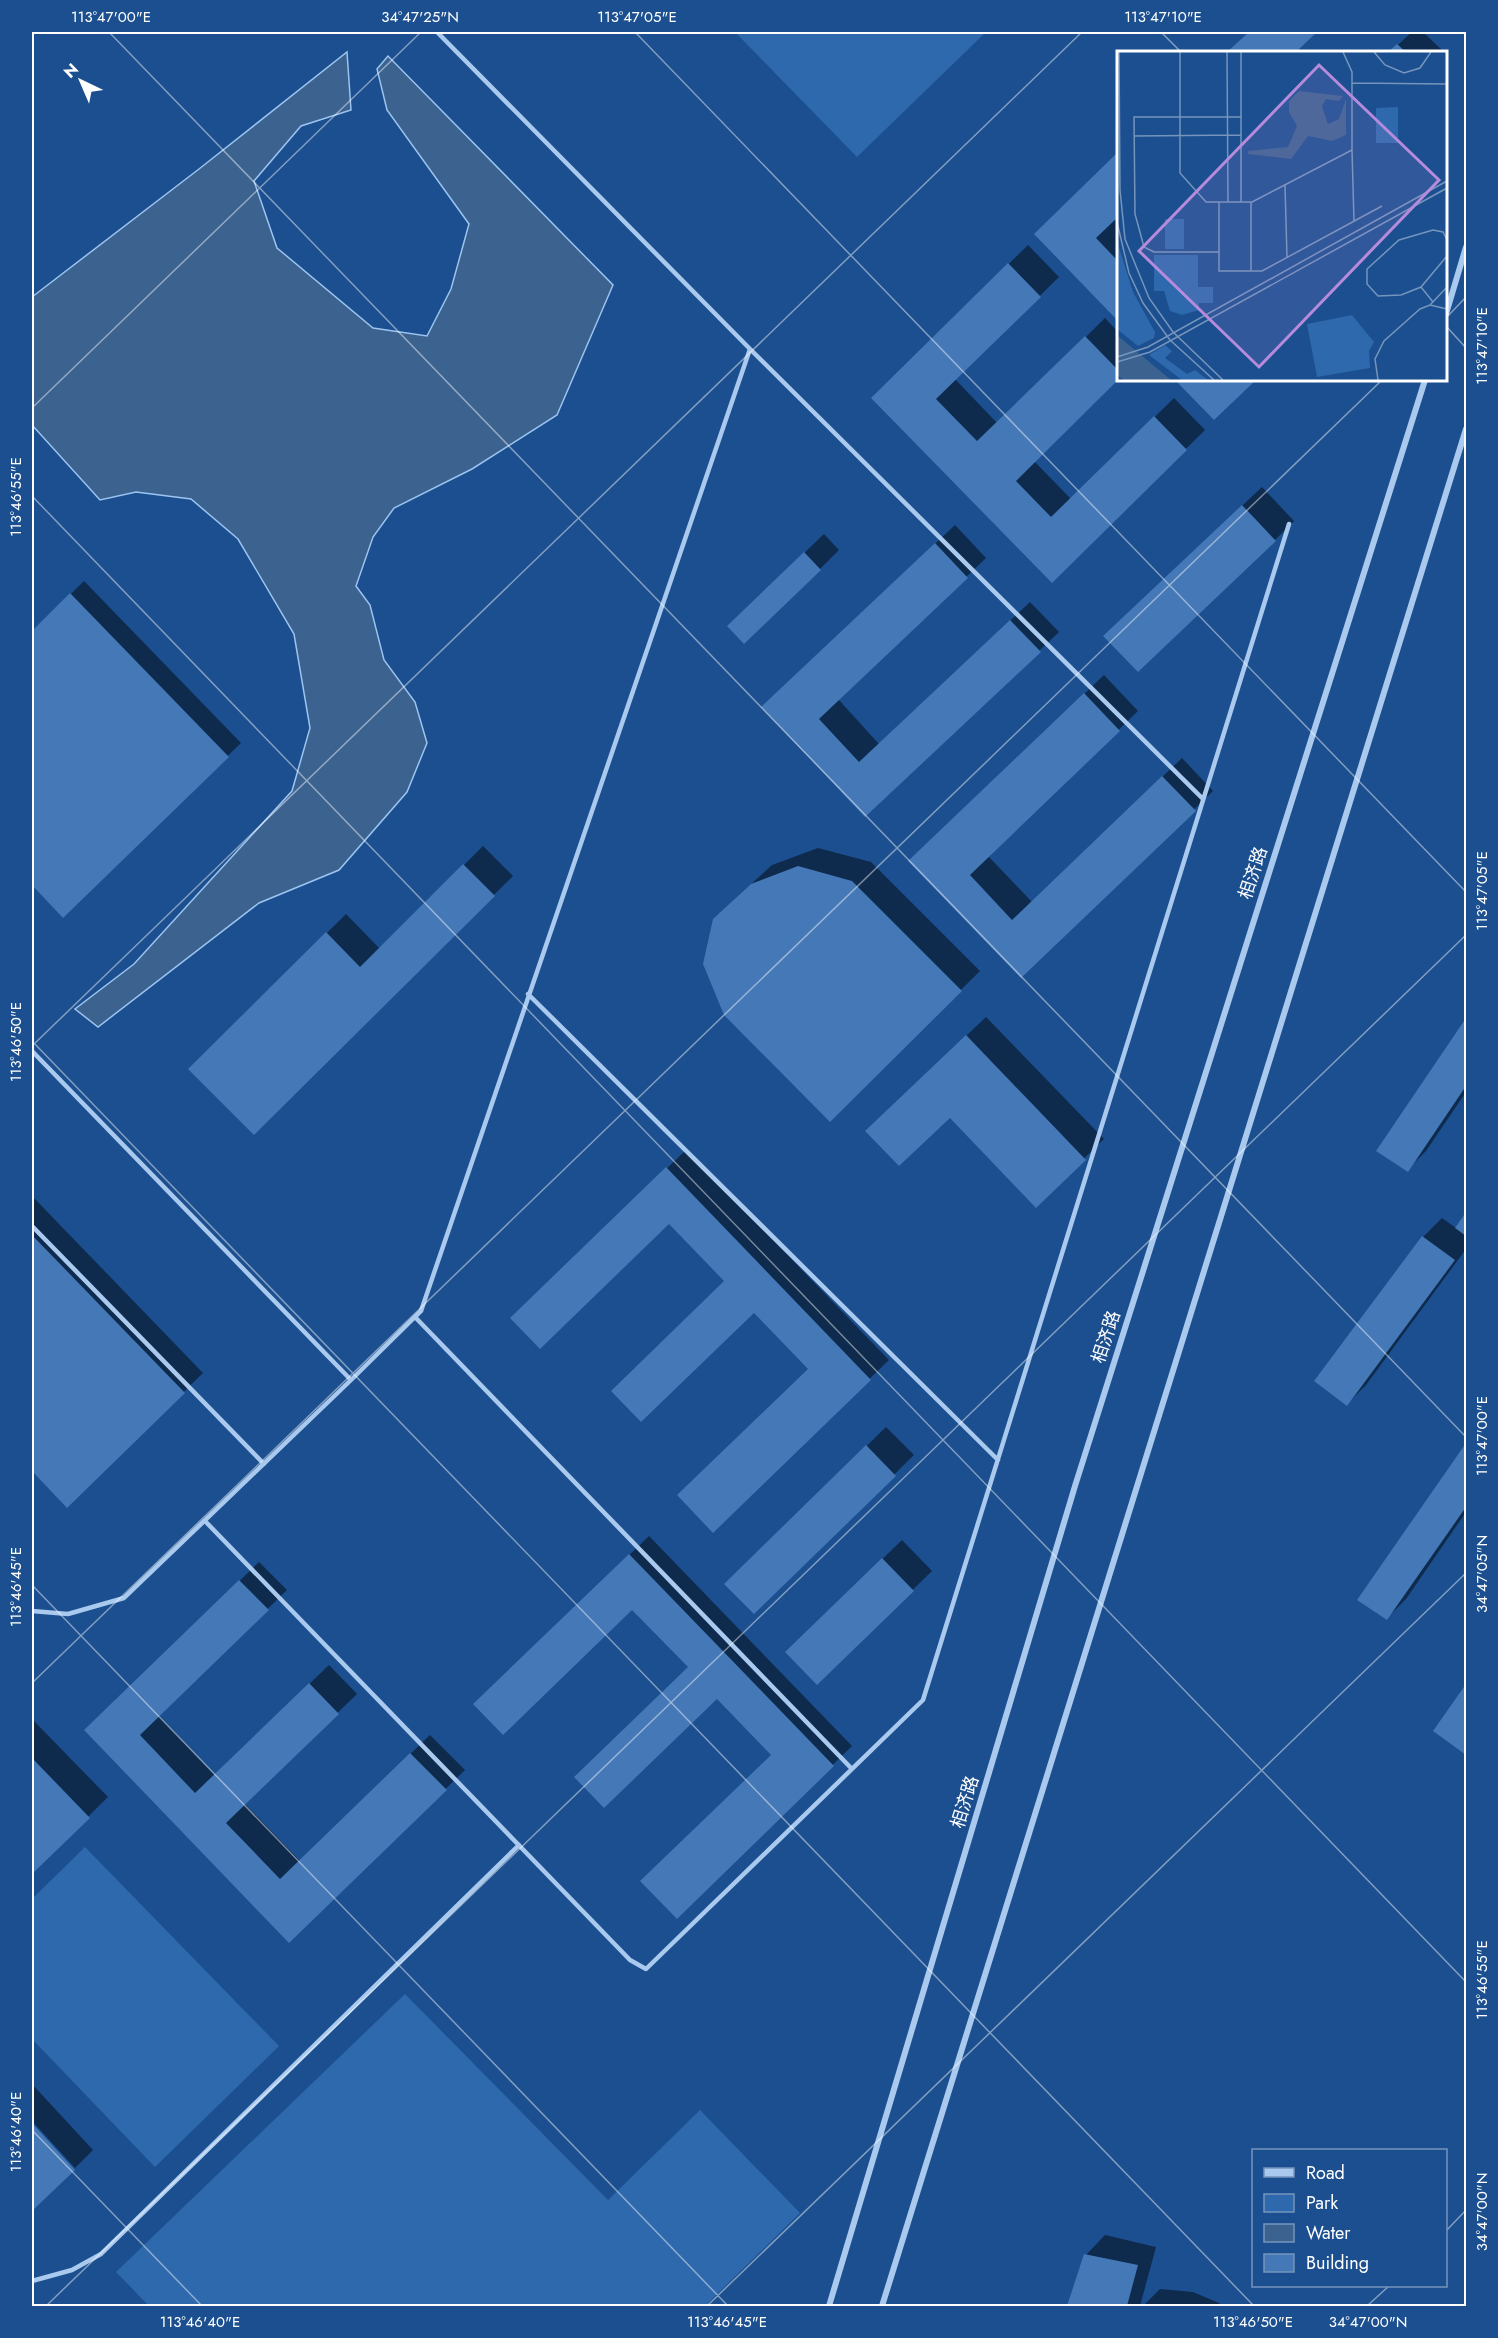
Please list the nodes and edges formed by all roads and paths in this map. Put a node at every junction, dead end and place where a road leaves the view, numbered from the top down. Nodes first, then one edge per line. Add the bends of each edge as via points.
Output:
1 (437, 32) edge
2 (1467, 247) edge
3 (1447, 311) edge
4 (750, 349) junction
5 (1425, 381) edge
6 (1467, 429) edge
7 (1289, 524) dead end
8 (1203, 799) junction
9 (528, 994) junction
10 (32, 1051) edge
11 (32, 1226) edge
12 (415, 1317) junction
13 (351, 1380) junction
14 (998, 1460) junction
15 (264, 1464) junction
16 (205, 1521) junction
17 (32, 1611) edge
18 (852, 1768) junction
19 (519, 1845) junction
20 (32, 2281) edge
21 (829, 2307) edge
22 (882, 2307) edge

1 - 4 lane
2 - 3 street
4 - 8 lane
4 - 9 lane
5 - 21 street, 相济路 via 1075,1486
6 - 22 street
7 - 8 lane
8 - 14 lane
9 - 12 lane via 421,1311
9 - 14 lane
10 - 13 lane
11 - 15 lane
12 - 13 lane
12 - 18 lane
13 - 15 lane
14 - 18 lane via 923,1700
15 - 16 lane
16 - 17 lane via 124,1598 68,1614
16 - 19 lane
18 - 19 lane via 646,1969 630,1960
19 - 20 lane via 101,2253 72,2270

